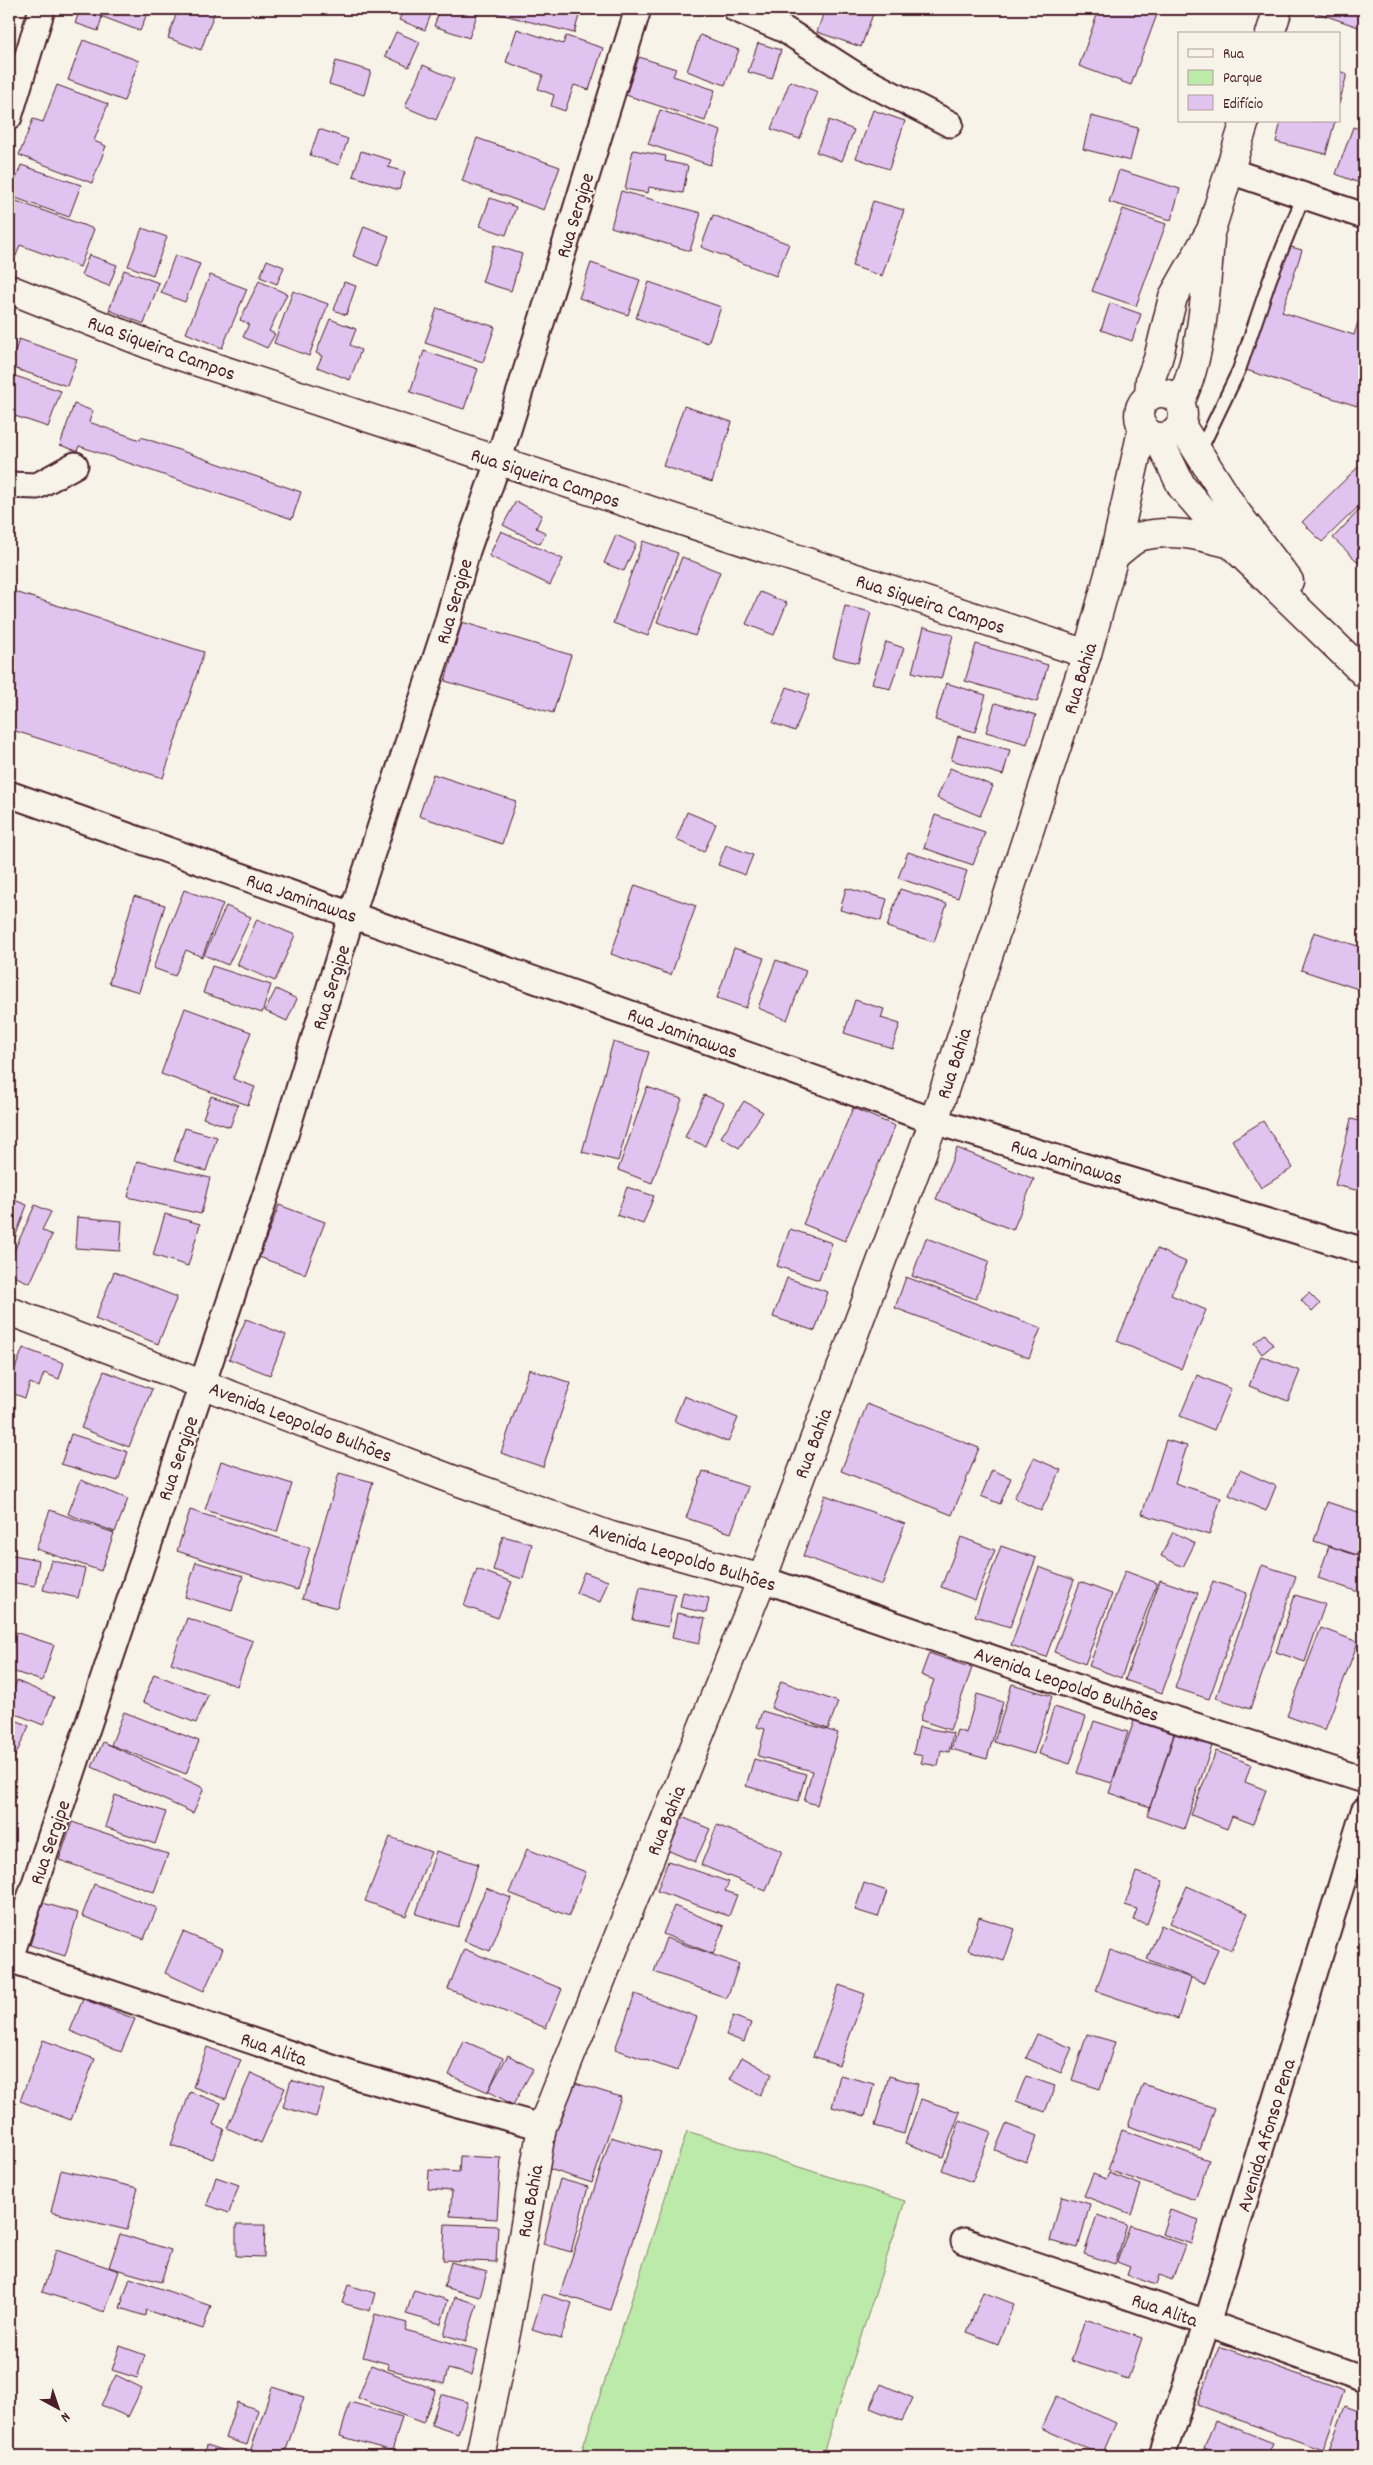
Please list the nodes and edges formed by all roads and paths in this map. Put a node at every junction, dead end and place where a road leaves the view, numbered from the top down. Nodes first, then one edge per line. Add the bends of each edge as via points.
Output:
1 (42, 9) edge
2 (638, 9) edge
3 (736, 9) edge
4 (1278, 9) edge
5 (1271, 32) edge
6 (9, 117) edge
7 (1245, 122) edge
8 (950, 124) dead end
9 (1230, 171) junction
10 (1303, 197) junction
11 (1364, 216) edge
12 (1211, 230) junction
13 (9, 289) edge
14 (1165, 423) junction
15 (1199, 453) junction
16 (498, 462) junction
17 (75, 465) dead end
18 (9, 485) edge
19 (1231, 544) junction
20 (1114, 556) junction
21 (1087, 654) junction
22 (1357, 666) edge
23 (9, 794) edge
24 (352, 914) junction
25 (934, 1121) junction
26 (1364, 1251) edge
27 (9, 1311) edge
28 (202, 1383) junction
29 (762, 1579) junction
30 (1364, 1780) edge
31 (1364, 1811) edge
32 (9, 1960) edge
33 (542, 2127) junction
34 (964, 2241) dead end
35 (1207, 2323) junction
36 (1364, 2379) edge
37 (480, 2456) edge
38 (1162, 2456) edge

1 - 6 street
2 - 16 street, Rua Sergipe
3 - 8 street via 785,30 860,78
4 - 5 street
7 - 9 street
9 - 10 street
9 - 12 street
10 - 11 street
10 - 15 lane via 1270,278 1239,370
12 - 14 street via 1203,316 1186,390
12 - 14 street via 1173,297 1150,380 1149,397 1139,416
13 - 16 street, Rua Siqueira Campos via 168,352
14 - 15 street
14 - 19 street via 1182,486
14 - 20 street, Rua Bahia
15 - 22 street via 1236,512
16 - 21 street, Rua Siqueira Campos
16 - 24 street, Rua Sergipe
17 - 18 street via 38,486
19 - 20 street via 1170,532 1141,536
19 - 22 street
20 - 21 street, Rua Bahia
21 - 25 street, Rua Bahia
23 - 24 street, Rua Jaminawas
24 - 25 street, Rua Jaminawas
24 - 28 street, Rua Sergipe via 278,1158
25 - 26 street, Rua Jaminawas
25 - 29 street, Rua Bahia
27 - 28 street, Avenida Leopoldo Bulhões
28 - 29 street, Avenida Leopoldo Bulhões via 454,1480 611,1536
28 - 32 street, Rua Sergipe
29 - 30 street, Avenida Leopoldo Bulhões via 1096,1694
29 - 33 street, Rua Bahia
31 - 35 street, Avenida Afonso Pena
32 - 33 street, Rua Alita via 359,2077
33 - 37 street, Rua Bahia via 507,2328
34 - 35 street, Rua Alita
35 - 36 street, Rua Alita
35 - 38 street, Avenida Afonso Pena

